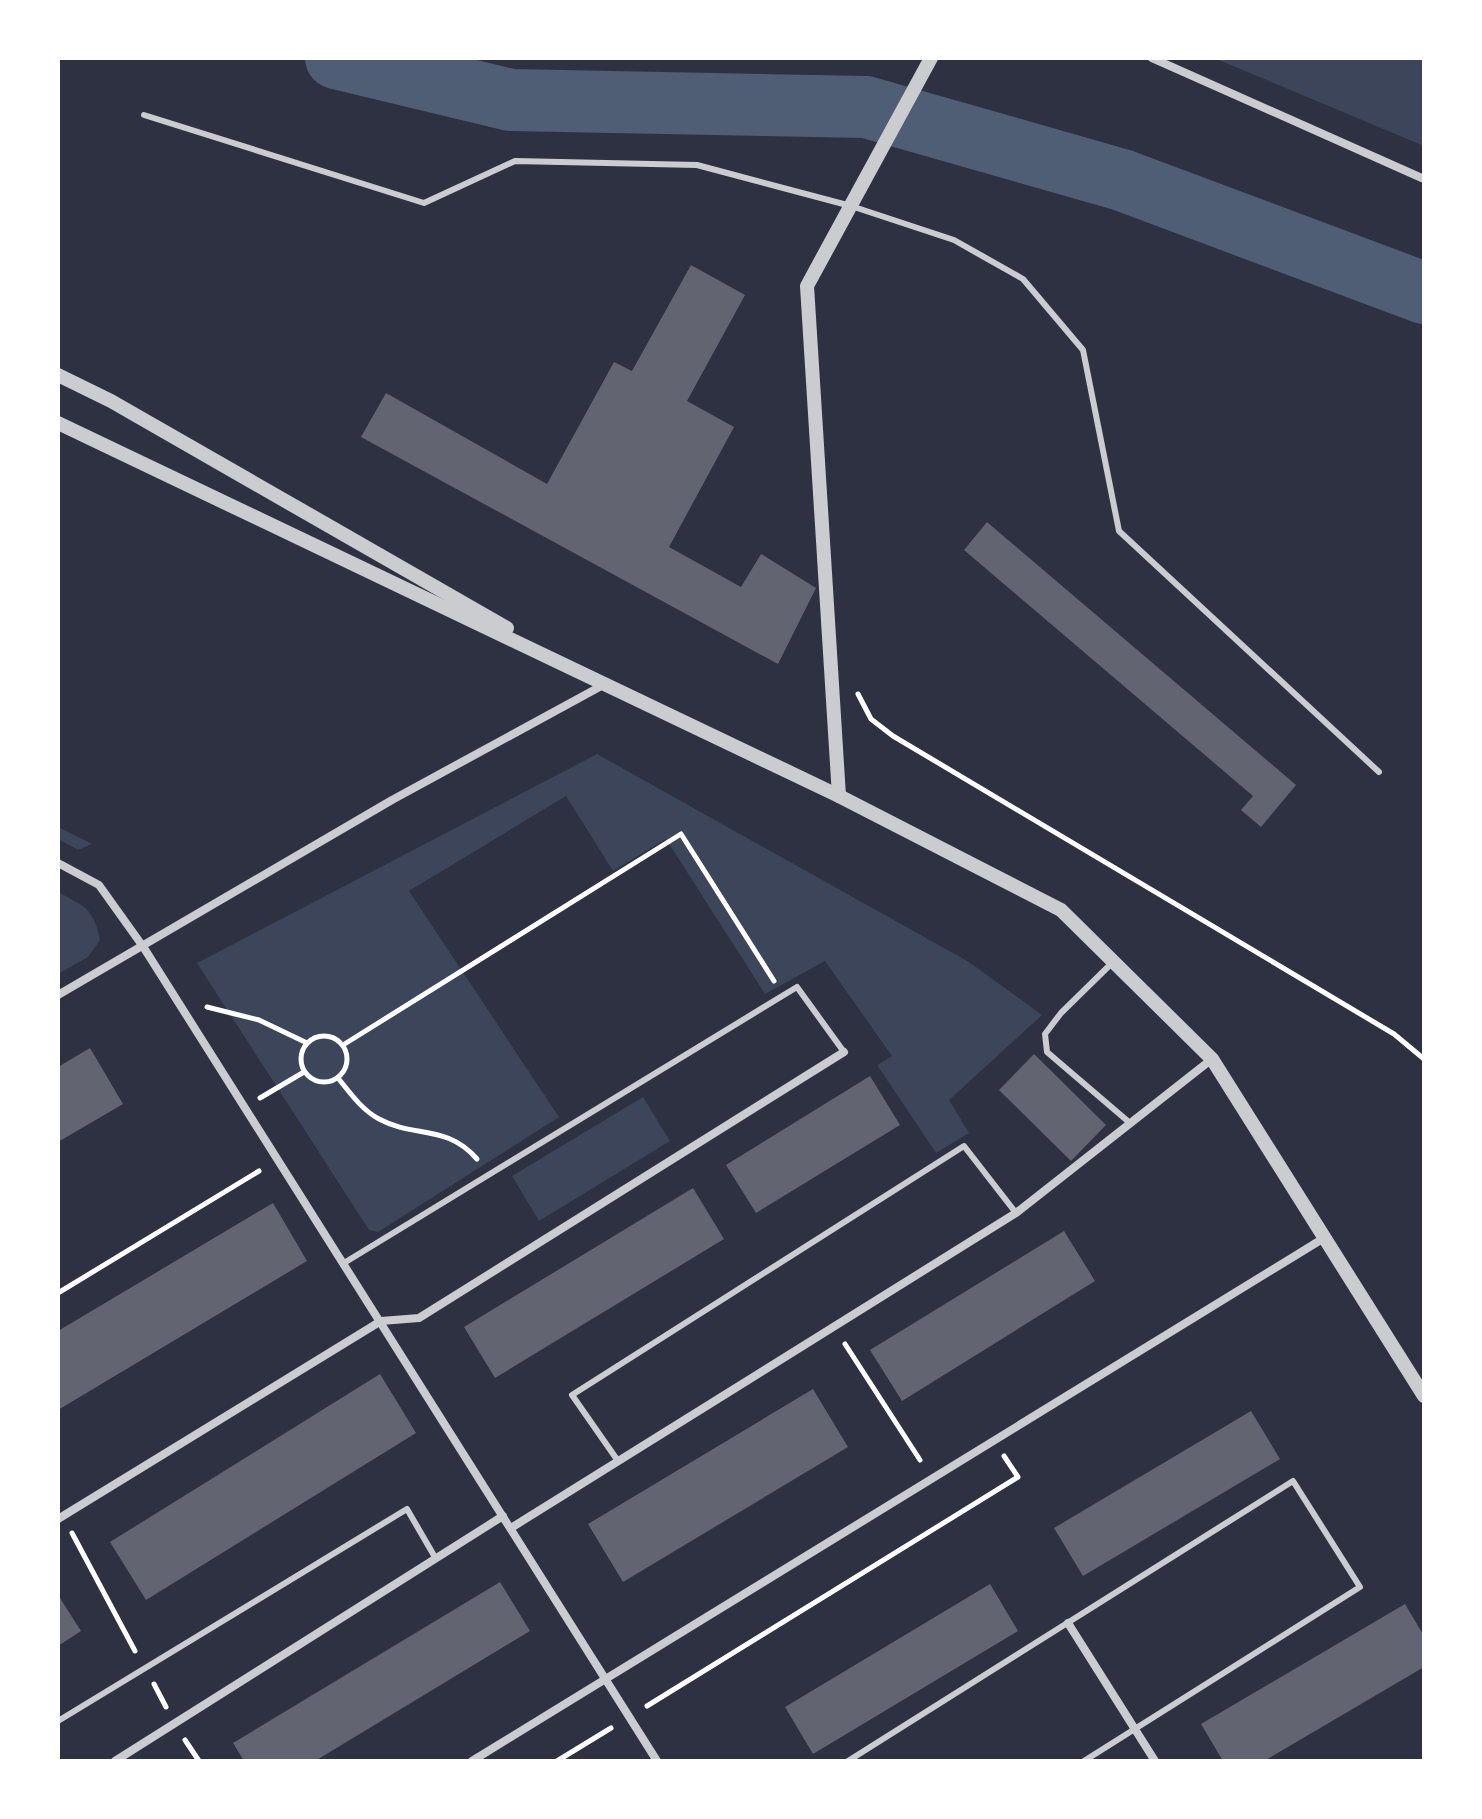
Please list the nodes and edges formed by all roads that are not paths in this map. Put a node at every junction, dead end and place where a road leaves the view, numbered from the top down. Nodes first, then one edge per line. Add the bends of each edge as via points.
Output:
1 (931, 58) edge
2 (1152, 58) edge
3 (144, 115) dead end
4 (1424, 179) edge
5 (851, 206) junction
6 (58, 375) edge
7 (58, 423) edge
8 (605, 684) junction
9 (1379, 772) dead end
10 (839, 796) junction
11 (58, 863) edge
12 (144, 948) junction
13 (1113, 962) junction
14 (58, 995) edge
15 (844, 1052) joint
16 (1212, 1059) junction
17 (1130, 1123) junction
18 (1016, 1213) junction
19 (1324, 1238) junction
20 (344, 1263) junction
21 (381, 1321) junction
22 (1424, 1396) edge
23 (618, 1461) junction
24 (503, 1516) junction
25 (60, 1517) edge
26 (511, 1528) junction
27 (436, 1559) junction
28 (1068, 1623) junction
29 (606, 1679) junction
30 (58, 1721) edge
31 (1135, 1729) junction
32 (115, 1761) edge
33 (472, 1761) edge
34 (657, 1761) edge
35 (848, 1761) edge
36 (1084, 1761) edge
37 (1155, 1761) edge

1 - 5 street
2 - 4 street
3 - 5 lane via 424,203 515,161 697,165
5 - 9 lane via 954,240 1023,279 1083,350 1119,531
5 - 10 street via 807,286
6 - 8 street
7 - 8 street
8 - 10 street
8 - 12 street via 392,800
10 - 13 street via 1061,910
11 - 12 street via 99,885
12 - 14 street
12 - 20 street
13 - 16 street
13 - 17 lane via 1045,1034 1047,1052
15 - 20 lane via 797,987
15 - 21 street via 419,1318
16 - 17 street
16 - 19 street
17 - 18 street
18 - 23 street
18 - 23 lane via 964,1146 572,1395
19 - 22 street
19 - 29 street
20 - 21 street
21 - 24 street
21 - 25 street
23 - 26 street
24 - 26 street
24 - 27 street
26 - 29 street
27 - 30 lane via 407,1509
27 - 32 street
28 - 31 street
28 - 31 lane via 1293,1481 1360,1587
28 - 35 lane
29 - 33 street
29 - 34 street
31 - 36 lane
31 - 37 street

